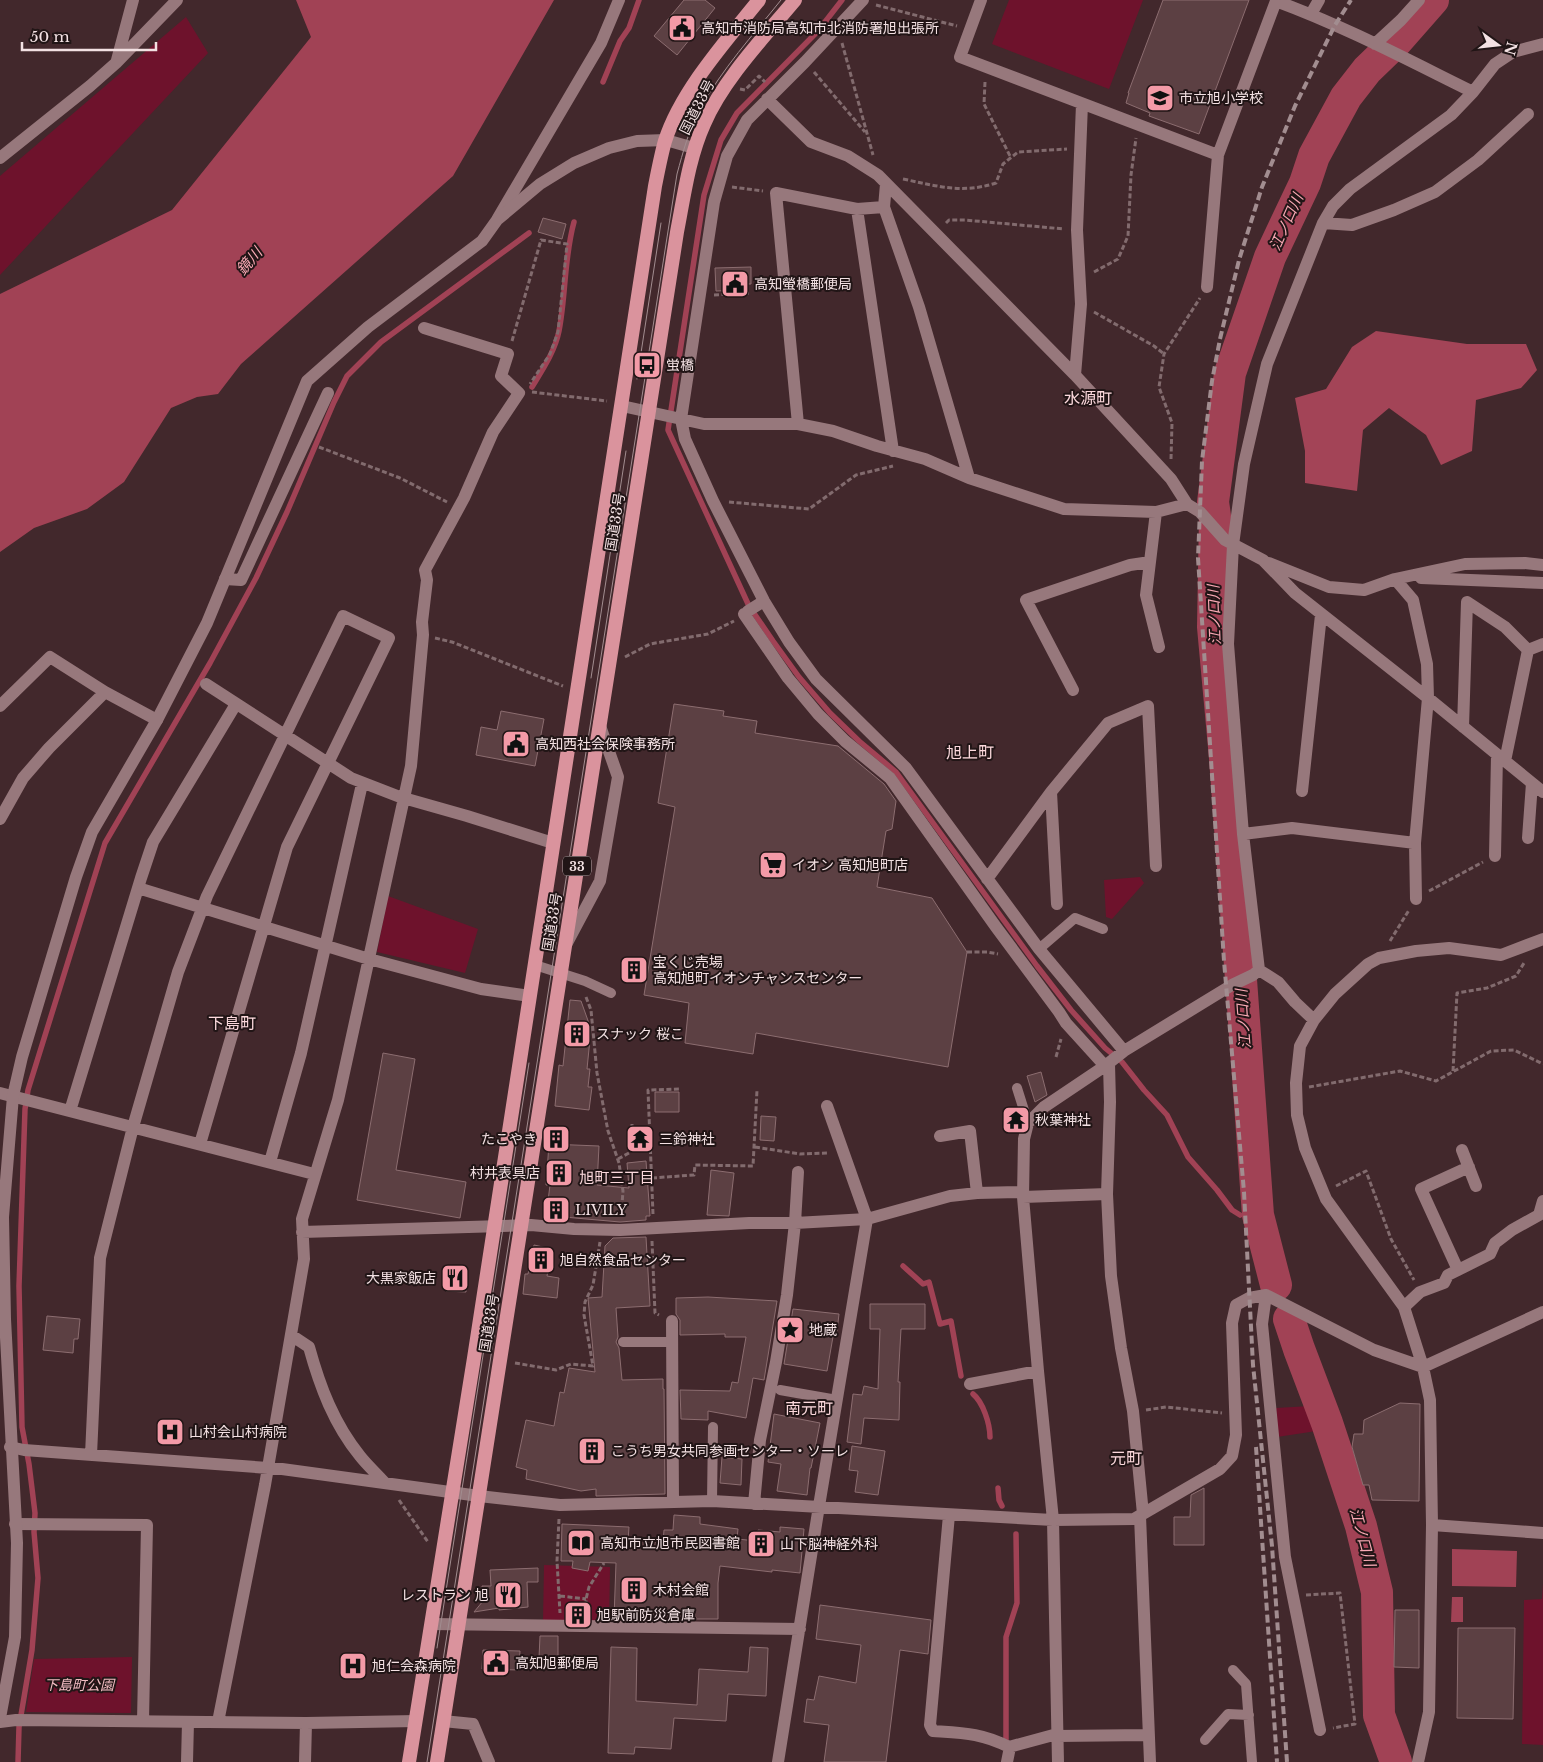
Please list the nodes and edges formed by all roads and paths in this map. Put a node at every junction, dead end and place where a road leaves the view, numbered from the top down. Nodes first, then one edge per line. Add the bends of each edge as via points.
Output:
1 (133, 0) edge
2 (177, 0) edge
3 (619, 0) edge
4 (759, 0) edge
5 (795, 0) edge
6 (980, 0) edge
7 (1319, 0) edge
8 (1419, 0) edge
9 (862, 1) edge
10 (1311, 14) junction
11 (838, 28) junction
12 (970, 30) junction
13 (1543, 44) edge
14 (1378, 45) junction
15 (805, 62) junction
16 (116, 63) junction
17 (985, 66) junction
18 (762, 79) dead end
19 (745, 90) dead end
20 (1473, 92) junction
21 (766, 100) junction
22 (1082, 104) junction
23 (1528, 114) dead end
24 (1138, 125) junction
25 (867, 135) junction
26 (666, 140) junction
27 (694, 148) junction
28 (1080, 148) junction
29 (1218, 156) junction
30 (0, 158) edge
31 (1011, 158) junction
32 (882, 179) junction
33 (718, 186) junction
34 (776, 193) junction
35 (884, 207) junction
36 (857, 209) junction
37 (497, 220) junction
38 (1323, 223) junction
39 (1077, 230) junction
40 (934, 232) junction
41 (1079, 280) junction
42 (1207, 287) joint
43 (751, 293) dead end
44 (700, 295) junction
45 (1081, 304) junction
46 (424, 328) dead end
47 (508, 354) junction
48 (1164, 354) junction
49 (1075, 375) junction
50 (328, 393) dead end
51 (622, 406) junction
52 (649, 412) junction
53 (674, 417) junction
54 (798, 424) junction
55 (305, 442) junction
56 (893, 451) junction
57 (899, 465) dead end
58 (969, 478) junction
59 (1171, 479) junction
60 (713, 501) junction
61 (1187, 504) junction
62 (458, 508) junction
63 (1156, 512) junction
64 (1229, 542) junction
65 (1263, 560) junction
66 (1150, 562) junction
67 (1543, 565) edge
68 (1401, 578) junction
69 (225, 579) junction
70 (1543, 583) edge
71 (753, 608) junction
72 (1321, 615) junction
73 (423, 635) junction
74 (1543, 644) edge
75 (1159, 647) dead end
76 (1528, 650) junction
77 (609, 666) junction
78 (206, 684) dead end
79 (1073, 690) dead end
80 (577, 691) junction
81 (105, 692) junction
82 (1428, 698) junction
83 (236, 704) junction
84 (0, 706) edge
85 (157, 720) junction
86 (841, 722) junction
87 (599, 723) junction
88 (1463, 727) junction
89 (286, 735) junction
90 (1501, 758) junction
91 (328, 764) junction
92 (1532, 783) junction
93 (362, 784) junction
94 (1302, 791) dead end
95 (1051, 792) junction
96 (1543, 792) edge
97 (404, 798) junction
98 (0, 819) edge
99 (1243, 834) junction
100 (1528, 838) dead end
101 (552, 843) junction
102 (1415, 843) junction
103 (1495, 856) joint
104 (1156, 866) dead end
105 (987, 879) junction
106 (138, 888) junction
107 (1416, 899) junction
108 (1057, 904) dead end
109 (203, 908) junction
110 (263, 926) junction
111 (1103, 929) dead end
112 (1541, 940) edge
113 (325, 945) junction
114 (565, 948) junction
115 (1039, 949) junction
116 (967, 952) dead end
117 (1019, 958) junction
118 (1379, 958) junction
119 (369, 959) junction
120 (535, 965) junction
121 (561, 973) junction
122 (1256, 973) junction
123 (587, 981) junction
124 (611, 992) dead end
125 (530, 996) junction
126 (1314, 1020) junction
127 (1123, 1052) junction
128 (1108, 1064) junction
129 (1543, 1064) edge
130 (1453, 1071) junction
131 (1017, 1088) dead end
132 (680, 1089) dead end
133 (1296, 1089) junction
134 (757, 1090) dead end
135 (10, 1095) edge
136 (827, 1106) dead end
137 (70, 1111) junction
138 (1028, 1123) junction
139 (632, 1124) dead end
140 (133, 1127) junction
141 (940, 1136) dead end
142 (632, 1139) junction
143 (640, 1139) dead end
144 (200, 1144) junction
145 (755, 1147) junction
146 (1462, 1150) dead end
147 (844, 1152) junction
148 (618, 1159) junction
149 (270, 1162) junction
150 (1469, 1167) junction
151 (798, 1172) dead end
152 (314, 1174) junction
153 (652, 1178) junction
154 (1476, 1186) dead end
155 (1324, 1192) junction
156 (977, 1193) junction
157 (1023, 1194) junction
158 (1107, 1194) junction
159 (1543, 1201) edge
160 (867, 1219) junction
161 (795, 1223) junction
162 (521, 1225) junction
163 (494, 1226) junction
164 (653, 1228) junction
165 (602, 1230) junction
166 (620, 1230) junction
167 (302, 1232) junction
168 (1458, 1270) junction
169 (1420, 1292) junction
170 (1266, 1295) junction
171 (1404, 1307) junction
172 (1543, 1312) edge
173 (672, 1320) joint
174 (291, 1335) junction
175 (623, 1342) dead end
176 (672, 1342) junction
177 (500, 1360) junction
178 (1423, 1367) junction
179 (1038, 1371) junction
180 (970, 1384) dead end
181 (780, 1390) dead end
182 (837, 1400) junction
183 (1134, 1411) junction
184 (1235, 1415) junction
185 (713, 1427) dead end
186 (10, 1447) junction
187 (91, 1455) junction
188 (268, 1468) junction
189 (384, 1482) junction
190 (452, 1492) junction
191 (479, 1496) junction
192 (712, 1501) junction
193 (673, 1502) junction
194 (754, 1504) junction
195 (560, 1505) junction
196 (819, 1506) junction
197 (949, 1515) junction
198 (1141, 1515) junction
199 (1053, 1520) junction
200 (20, 1524) junction
201 (1432, 1524) junction
202 (1543, 1533) edge
203 (442, 1561) junction
204 (604, 1563) dead end
205 (560, 1596) junction
206 (1293, 1596) junction
207 (586, 1599) junction
208 (431, 1624) junction
209 (459, 1624) junction
210 (560, 1626) junction
211 (585, 1626) junction
212 (800, 1629) junction
213 (1233, 1670) dead end
214 (1249, 1715) junction
215 (0, 1718) edge
216 (143, 1721) junction
217 (416, 1721) junction
218 (443, 1721) junction
219 (0, 1722) edge
220 (188, 1722) junction
221 (218, 1722) junction
222 (306, 1723) junction
223 (1320, 1730) joint
224 (1057, 1735) junction
225 (1148, 1736) junction
226 (1205, 1740) dead end
227 (1010, 1747) junction
228 (186, 1762) edge
229 (306, 1762) edge
230 (409, 1762) edge
231 (437, 1762) edge
232 (489, 1762) edge
233 (778, 1762) edge
234 (1007, 1762) edge
235 (1058, 1762) edge
236 (1150, 1762) edge
237 (1252, 1762) edge
238 (1418, 1762) edge

1 - 16 street
2 - 16 street
3 - 37 street via 601,43
4 - 26 highway, 国道33号 / 33 via 694,86
5 - 27 highway, 国道33号 / 33 via 728,83 704,122
6 - 12 street
7 - 10 street
8 - 14 street
9 - 11 street
9 - 12 path
10 - 14 street
10 - 29 street via 1276,1
11 - 15 street
11 - 25 path
12 - 17 street via 960,57
13 - 20 street via 1513,52 1495,64
14 - 20 street
15 - 21 street
15 - 25 path
16 - 30 street
17 - 22 street
17 - 31 path via 984,104
18 - 19 path via 759,76
20 - 38 street via 1451,115 1350,189 1333,206
21 - 32 street via 812,142 848,156
21 - 33 street via 747,120 727,156
22 - 24 street
22 - 28 street
23 - 38 street via 1478,160 1435,192 1352,225
24 - 29 street
24 - 41 path via 1128,236 1118,259
25 - 32 path
26 - 27 street
26 - 37 street via 637,141 609,148 574,163 540,184
26 - 51 highway, 国道33号 / 33 via 655,186
27 - 52 highway, 国道33号 / 33 via 677,232
28 - 31 path via 1018,152
28 - 39 street
29 - 42 street
31 - 32 path via 1003,164 996,183 978,188 948,188 896,178
32 - 35 street
32 - 40 street
33 - 34 path
33 - 44 street
34 - 36 street
34 - 54 street
35 - 36 street
35 - 58 street via 919,307
36 - 56 street
37 - 69 street via 482,240 368,327 307,380
38 - 64 street via 1267,364
39 - 40 path via 949,220
39 - 41 street
40 - 49 street
41 - 45 street
42 - 48 path
43 - 44 path
44 - 53 street
45 - 48 path
45 - 49 street
46 - 47 street
47 - 51 path via 541,240 567,244 558,332 550,354 526,391 613,402
47 - 62 street via 501,376 519,393 493,432
48 - 59 path via 1159,387 1172,423
49 - 59 street
50 - 55 street
51 - 52 street
51 - 80 highway, 国道33号 / 33
52 - 53 street
52 - 77 highway, 国道33号 / 33
53 - 54 street via 704,424
53 - 60 street
54 - 56 street
55 - 62 path via 400,478
55 - 69 street via 240,580
56 - 58 street via 925,459
57 - 60 path via 856,475 809,509
58 - 63 street via 1064,509
59 - 61 street
60 - 71 street
61 - 63 street
61 - 64 street via 1200,512
62 - 73 street via 425,570
63 - 66 street
64 - 65 street
64 - 99 street via 1228,644
65 - 68 street via 1329,586 1364,590
65 - 72 street
66 - 75 street via 1146,595
66 - 79 street via 1130,565 1026,600
67 - 68 street via 1465,564
68 - 70 street
68 - 82 street via 1413,600 1427,664
69 - 85 street via 207,623
71 - 77 path via 708,634 650,644
71 - 86 street via 789,642
71 - 86 street via 788,678 818,714
72 - 82 street
72 - 94 street
73 - 80 path via 452,642
73 - 97 street via 412,766
74 - 76 street
76 - 88 street via 1505,628 1467,602
76 - 90 street
77 - 87 highway, 国道33号 / 33
78 - 83 street
80 - 101 highway, 国道33号 / 33
81 - 84 street via 50,657
81 - 85 street
81 - 98 street via 23,778
82 - 88 street
82 - 102 street
83 - 89 street
83 - 106 street via 154,842
85 - 135 street via 92,832
86 - 105 street via 906,768
86 - 117 street via 845,741 890,778
87 - 114 highway, 国道33号 / 33
87 - 114 street via 618,777 600,882
88 - 90 street
89 - 91 street
89 - 91 street via 343,616 389,638
89 - 109 street
90 - 92 street
90 - 103 street
91 - 93 street
91 - 110 street via 287,848
92 - 96 street
92 - 100 street
93 - 97 street
93 - 113 street
95 - 104 street via 1108,723 1148,706
95 - 105 street
95 - 108 street
97 - 101 street
97 - 119 street
99 - 102 street via 1292,828
99 - 122 street
101 - 120 highway, 国道33号 / 33
102 - 107 street
103 - 107 path
105 - 115 street
106 - 109 street
106 - 137 street
107 - 118 path
109 - 110 street
109 - 140 street via 178,972
110 - 113 street
110 - 144 street
111 - 115 lane via 1075,918
112 - 118 street via 1500,955 1449,948
112 - 130 path via 1516,976 1488,988 1457,993
113 - 119 street
113 - 149 street via 301,1052
114 - 121 highway, 国道33号 / 33
115 - 127 street
116 - 117 path
117 - 128 street via 1066,1023
118 - 126 street via 1335,994
119 - 125 street via 481,989
119 - 152 street via 338,1100
120 - 121 lane
120 - 125 highway, 国道33号 / 33
121 - 123 lane
121 - 162 highway, 国道33号 / 33
122 - 126 street via 1278,982
122 - 127 street
123 - 124 lane
123 - 148 path via 586,997 597,1072 608,1131
125 - 163 highway, 国道33号 / 33
126 - 133 street via 1300,1046
127 - 128 street
128 - 138 street via 1044,1107
128 - 158 street
129 - 130 path via 1514,1050 1491,1051
130 - 133 path via 1436,1080 1400,1071
131 - 138 lane
132 - 153 path via 648,1090
133 - 155 street via 1305,1148
134 - 145 path
135 - 137 street
135 - 186 street via 3,1217
136 - 147 street
137 - 140 street
138 - 157 street via 1024,1138
139 - 142 path
140 - 144 street
140 - 187 street via 100,1258
141 - 156 street via 970,1131
142 - 143 path
142 - 148 path via 629,1153
144 - 149 street
145 - 147 path via 800,1154
145 - 153 path via 753,1166 695,1165 694,1175
146 - 150 street
147 - 160 street
148 - 166 path via 622,1191
149 - 152 street
150 - 154 street
150 - 168 street via 1420,1189
151 - 161 street
152 - 167 street via 302,1219
153 - 164 path
155 - 169 path via 1366,1171 1391,1239
155 - 171 street
156 - 157 street
156 - 160 street via 950,1196
157 - 158 street
157 - 179 street
158 - 183 street via 1116,1312
159 - 168 street via 1539,1215 1495,1243 1490,1254
160 - 161 street
160 - 182 street
161 - 164 street
161 - 194 street via 787,1295 760,1440
162 - 163 street
162 - 165 street
162 - 177 highway, 国道33号 / 33
163 - 167 street
163 - 190 highway, 国道33号 / 33
164 - 166 street
164 - 173 path via 655,1313
165 - 166 street
165 - 177 path via 593,1285 585,1302 584,1315 593,1366 571,1364 556,1370
167 - 174 street via 304,1259
168 - 169 street via 1448,1275 1444,1283
169 - 171 street
170 - 178 street via 1374,1350
170 - 184 street via 1249,1298 1236,1305 1232,1323
170 - 206 street via 1262,1324 1286,1557
171 - 178 street
172 - 178 street
173 - 176 street
174 - 188 street
174 - 189 street via 309,1347 322,1392 335,1420 360,1456
175 - 176 lane
176 - 193 street
177 - 191 highway, 国道33号 / 33
178 - 201 street via 1430,1400
179 - 180 street
179 - 199 street
181 - 182 lane
182 - 196 street
183 - 184 path via 1166,1407
183 - 198 street
184 - 198 street via 1232,1456 1220,1469
185 - 192 lane
186 - 187 street
186 - 200 street
187 - 188 street
188 - 189 street
188 - 221 street
189 - 190 street
189 - 203 path
190 - 191 street
190 - 203 highway, 国道33号 / 33
191 - 195 street
191 - 209 highway, 国道33号 / 33
192 - 193 street
192 - 194 street
193 - 195 street
194 - 196 street
195 - 205 path via 557,1561
196 - 197 street
196 - 212 street
197 - 199 street
197 - 227 street via 930,1725 933,1730 977,1734
198 - 199 street via 1134,1519
198 - 225 street
199 - 224 street
200 - 215 street via 15,1637
200 - 216 street via 147,1525
201 - 202 street
201 - 238 street via 1429,1712
203 - 208 highway, 国道33号 / 33
204 - 207 path via 589,1587
205 - 207 path
205 - 210 path
206 - 223 street
206 - 223 path via 1340,1593 1355,1724
207 - 211 path
208 - 209 street
208 - 217 highway, 国道33号 / 33
209 - 210 street
209 - 218 highway, 国道33号 / 33
210 - 211 street
211 - 212 street
212 - 233 street
213 - 214 lane via 1246,1684
214 - 226 lane via 1228,1714
214 - 237 lane
216 - 219 street
216 - 220 street
217 - 222 street
217 - 230 highway, 国道33号 / 33
218 - 231 highway, 国道33号 / 33
218 - 232 street via 473,1724
220 - 221 street
220 - 228 street
221 - 222 street
222 - 229 street
224 - 225 street
224 - 227 street
224 - 235 street
225 - 236 street
227 - 234 street

